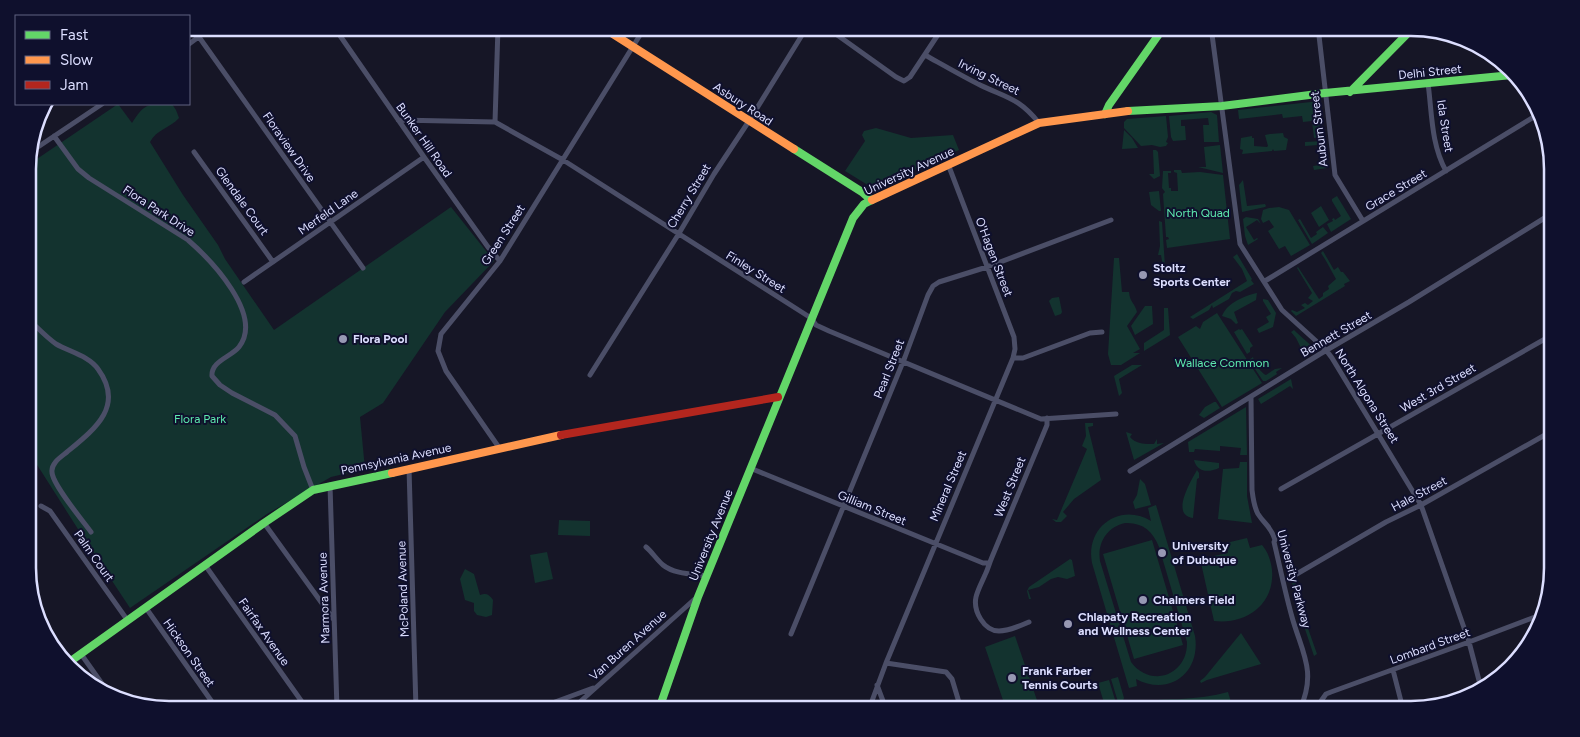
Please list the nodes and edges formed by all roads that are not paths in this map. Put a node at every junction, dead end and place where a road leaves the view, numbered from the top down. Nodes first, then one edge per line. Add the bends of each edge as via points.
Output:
1 (802, 36) edge
2 (843, 36) edge
3 (937, 36) edge
4 (1158, 36) edge
5 (1212, 36) edge
6 (1319, 36) edge
7 (1405, 36) edge
8 (199, 37) joint
9 (340, 37) edge
10 (498, 37) edge
11 (616, 37) edge
12 (640, 37) edge
13 (190, 43) edge
14 (633, 47) junction
15 (925, 55) junction
16 (1506, 76) edge
17 (1428, 83) junction
18 (1350, 92) junction
19 (1325, 93) junction
20 (100, 105) edge
21 (1222, 106) junction
22 (1105, 114) junction
23 (1534, 117) edge
24 (398, 120) junction
25 (749, 121) junction
26 (495, 122) junction
27 (1039, 123) junction
28 (54, 136) junction
29 (39, 147) edge
30 (194, 152) dead end
31 (424, 158) junction
32 (563, 160) junction
33 (948, 164) junction
34 (1446, 172) junction
35 (871, 200) junction
36 (1544, 219) edge
37 (1111, 220) dead end
38 (1363, 221) junction
39 (330, 222) junction
40 (678, 235) junction
41 (500, 261) junction
42 (273, 262) junction
43 (987, 266) junction
44 (363, 268) dead end
45 (1265, 281) junction
46 (244, 282) dead end
47 (811, 318) junction
48 (37, 326) edge
49 (1102, 332) dead end
50 (1544, 340) edge
51 (1326, 350) junction
52 (1013, 358) junction
53 (903, 363) junction
54 (590, 375) dead end
55 (778, 397) junction
56 (1251, 398) junction
57 (995, 399) junction
58 (1116, 414) dead end
59 (1047, 418) junction
60 (1379, 434) junction
61 (1544, 436) edge
62 (500, 449) junction
63 (409, 468) junction
64 (750, 468) junction
65 (1130, 472) dead end
66 (330, 485) junction
67 (1281, 489) dead end
68 (314, 490) junction
69 (1421, 505) junction
70 (42, 506) dead end
71 (843, 507) junction
72 (264, 523) junction
73 (91, 532) dead end
74 (935, 544) junction
75 (646, 547) dead end
76 (988, 563) junction
77 (205, 565) junction
78 (1295, 575) dead end
79 (706, 576) junction
80 (698, 597) junction
81 (146, 608) junction
82 (1535, 617) edge
83 (128, 621) junction
84 (335, 621) junction
85 (1029, 622) dead end
86 (791, 634) dead end
87 (1470, 642) junction
88 (81, 654) junction
89 (73, 660) edge
90 (886, 663) junction
91 (1393, 670) junction
92 (100, 681) edge
93 (1479, 681) edge
94 (878, 685) junction
95 (596, 687) junction
96 (872, 700) edge
97 (883, 700) edge
98 (958, 700) edge
99 (1304, 700) edge
100 (1322, 700) edge
101 (1401, 700) edge
102 (211, 701) edge
103 (301, 701) edge
104 (338, 701) edge
105 (416, 701) edge
106 (559, 701) edge
107 (581, 701) edge
108 (662, 701) edge

1 - 25 street, Cherry Street
2 - 15 street via 904,81
3 - 15 street
4 - 22 main road via 1108,105
5 - 21 street, North Algona Street
6 - 19 street, Auburn Street
7 - 18 main road
8 - 13 street
8 - 39 street, Floraview Drive
9 - 24 street, Bunker Hill Road
10 - 26 street
11 - 14 main road, Asbury Road
12 - 14 street, Green Street
14 - 25 main road, Asbury Road
14 - 32 street, Green Street
15 - 27 street, Irving Street via 1015,100
16 - 17 main road, Delhi Street
17 - 18 main road, Delhi Street
17 - 34 street, Ida Street via 1434,140
18 - 19 main road, University Avenue
19 - 21 main road, University Avenue
19 - 38 street, Auburn Street via 1335,175
20 - 28 street
21 - 22 main road, University Avenue
21 - 45 street, North Algona Street via 1239,239
22 - 27 main road, University Avenue
23 - 34 street, Grace Street
24 - 26 street, Finley Street
24 - 31 street, Bunker Hill Road
25 - 35 main road, Asbury Road
25 - 40 street, Cherry Street
26 - 32 street, Finley Street
27 - 33 main road, University Avenue
28 - 29 street
28 - 68 street, Flora Park Drive via 78,169 89,178 188,240 218,270 240,304 246,326 240,346 216,364 212,376 246,402 275,415 295,436
30 - 42 street, Glendale Court
31 - 39 street, Merfeld Lane
31 - 41 street, Bunker Hill Road
32 - 40 street, Finley Street
32 - 41 street, Green Street
33 - 35 main road, University Avenue
33 - 43 street, O'Hagen Street
34 - 38 street, Grace Street
35 - 47 main road, University Avenue via 853,218
36 - 51 street, Bennett Street
37 - 43 street, Pearl Street
38 - 45 street, Grace Street
39 - 42 street, Merfeld Lane
39 - 44 street, Floraview Drive
40 - 47 street, Finley Street
40 - 54 street, Cherry Street
41 - 62 street, Green Street via 441,334 438,351 446,371
42 - 46 street, Merfeld Lane
43 - 52 street, O'Hagen Street via 1014,337
43 - 53 street, Pearl Street via 933,286
45 - 51 street, North Algona Street via 1282,310
47 - 53 street, Finley Street via 816,325
47 - 55 main road, University Avenue
48 - 73 street via 55,343 97,366 110,392 108,406 98,425 52,466 51,474
49 - 52 street via 1090,333 1023,358
50 - 60 street, West 3rd Street
51 - 56 street, Bennett Street
51 - 60 street, North Algona Street
52 - 57 street, Mineral Street
53 - 57 street, Finley Street
53 - 71 street, Pearl Street
55 - 62 main road, Pennsylvania Avenue via 585,430
55 - 64 main road, University Avenue
56 - 65 street, Bennett Street
56 - 99 street, University Parkway via 1253,497 1257,512 1271,530 1292,618 1306,658 1307,686
57 - 59 street, Finley Street via 1041,419
57 - 74 street, Mineral Street
58 - 59 street, Finley Street
59 - 76 street, West Street
60 - 67 street, West 3rd Street
60 - 69 street, North Algona Street
61 - 69 street, Hale Street
62 - 63 main road, Pennsylvania Avenue
63 - 66 main road, Pennsylvania Avenue
63 - 105 street, McPoland Avenue
64 - 71 street, Gilliam Street
64 - 79 main road, University Avenue
66 - 68 main road, Pennsylvania Avenue
66 - 84 street, Marmora Avenue
68 - 72 main road, Pennsylvania Avenue
69 - 78 street, Hale Street
69 - 87 street, North Algona Street
70 - 83 street, Palm Court via 50,511
71 - 74 street, Gilliam Street
71 - 86 street, Pearl Street
72 - 77 main road, Pennsylvania Avenue
72 - 84 street
74 - 76 street, Gilliam Street
74 - 90 street, Mineral Street
75 - 79 street via 664,565
76 - 85 street, West Street via 976,598 981,620 995,631
77 - 81 main road, Pennsylvania Avenue
77 - 103 street, Fairfax Avenue
79 - 80 main road, University Avenue
80 - 95 street, Van Buren Avenue
80 - 108 main road, University Avenue
81 - 83 main road, Pennsylvania Avenue
81 - 102 street, Hickson Street
82 - 87 street, Lombard Street
83 - 88 main road, Pennsylvania Avenue
84 - 104 street, Marmora Avenue
87 - 91 street, Lombard Street
87 - 93 street, North Algona Street
88 - 89 main road, Pennsylvania Avenue
88 - 92 street
90 - 94 street, Mineral Street
90 - 98 street via 946,672 952,679
91 - 100 street, Lombard Street via 1330,692
91 - 101 street
94 - 96 street, Mineral Street
94 - 97 street
95 - 106 street
95 - 107 street, Van Buren Avenue

